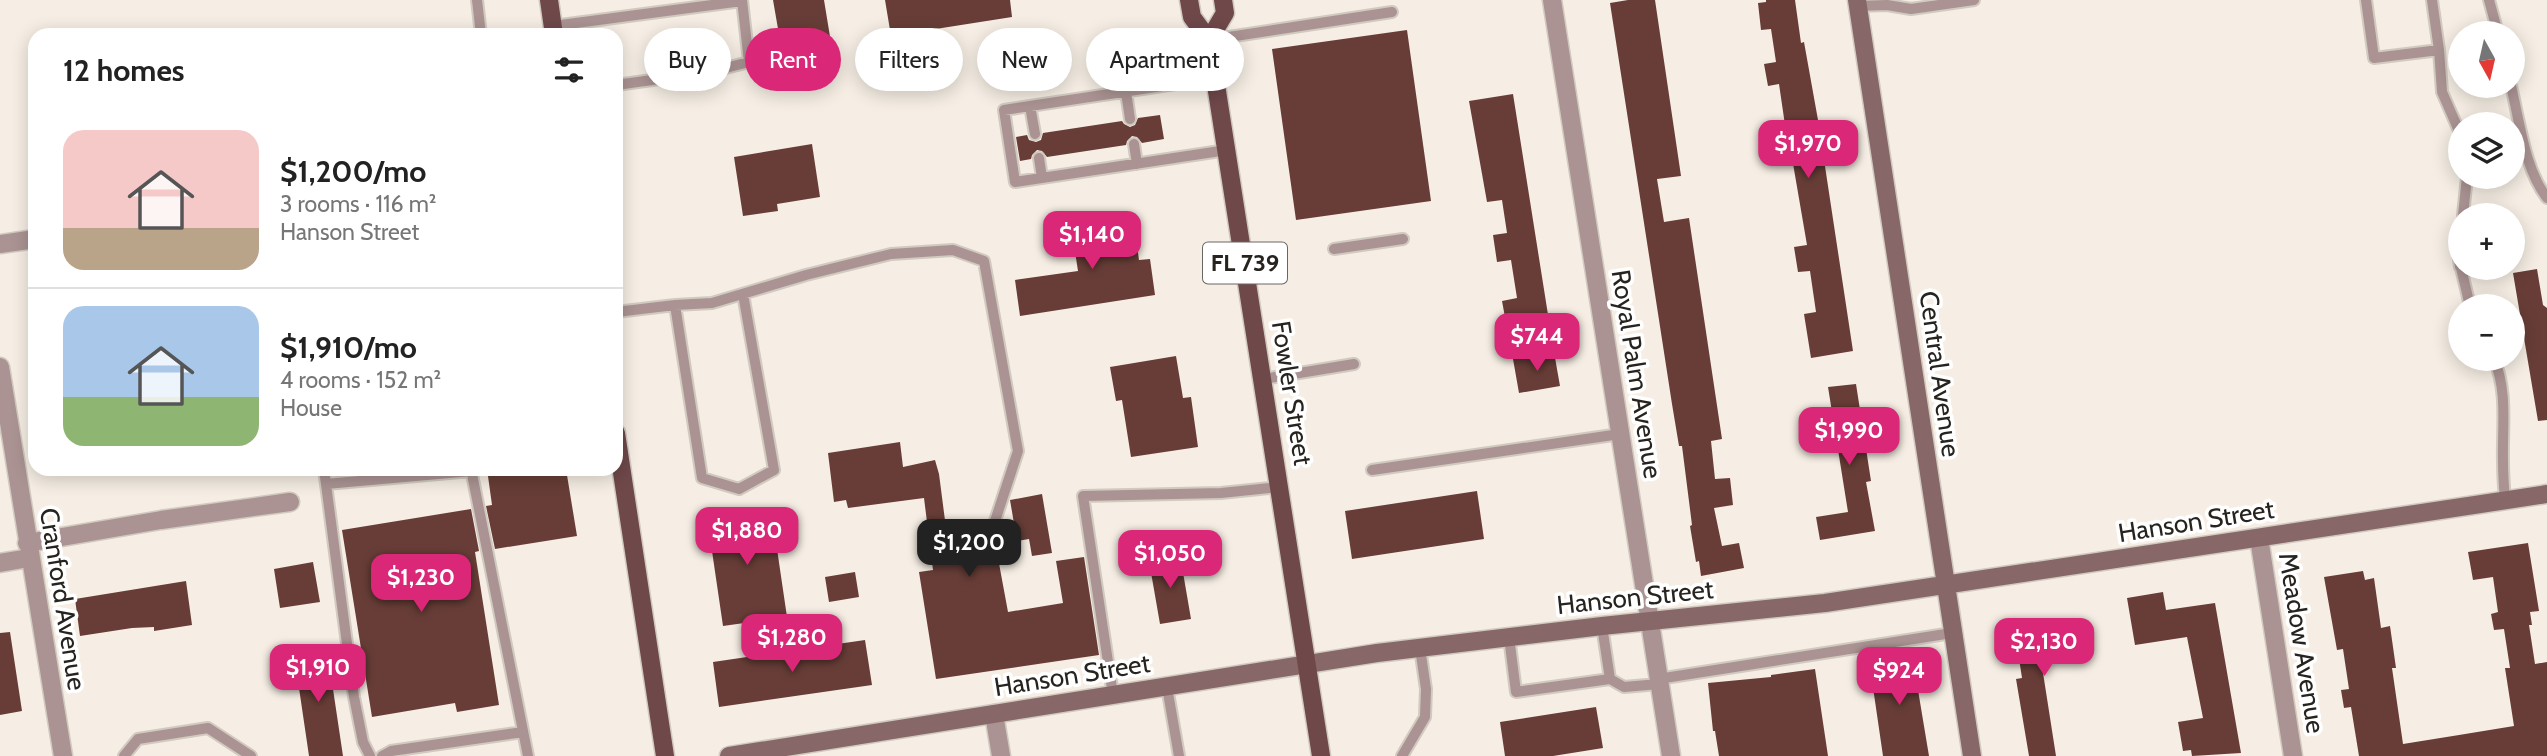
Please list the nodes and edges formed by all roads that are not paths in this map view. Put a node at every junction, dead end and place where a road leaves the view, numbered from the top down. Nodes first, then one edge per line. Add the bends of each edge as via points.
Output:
1 (477, 0) edge
2 (549, 0) edge
3 (742, 0) edge
4 (1189, 0) edge
5 (1223, 0) edge
6 (1552, 0) edge
7 (1974, 0) edge
8 (2366, 0) edge
9 (2431, 0) edge
10 (2489, 0) edge
11 (1858, 3) edge
12 (1891, 3) edge
13 (1392, 12) dead end
14 (2495, 21) edge
15 (480, 28) edge
16 (554, 28) edge
17 (572, 28) edge
18 (1200, 28) edge
19 (1216, 28) edge
20 (1244, 35) edge
21 (2439, 50) junction
22 (623, 85) edge
23 (1132, 91) edge
24 (1217, 91) edge
25 (1126, 92) junction
26 (2514, 98) edge
27 (1030, 106) junction
28 (2451, 112) edge
29 (1130, 120) dead end
30 (1035, 134) dead end
31 (1134, 144) dead end
32 (1227, 150) junction
33 (1039, 158) dead end
34 (1137, 164) junction
35 (1042, 178) junction
36 (2547, 198) edge
37 (1403, 239) dead end
38 (28, 240) edge
39 (0, 244) edge
40 (1334, 249) dead end
41 (743, 294) junction
42 (675, 305) junction
43 (623, 311) edge
44 (1354, 364) dead end
45 (0, 367) edge
46 (2497, 371) edge
47 (1263, 379) junction
48 (1620, 434) junction
49 (1372, 470) dead end
50 (325, 476) edge
51 (409, 476) edge
52 (473, 476) edge
53 (623, 476) edge
54 (326, 484) junction
55 (1280, 487) junction
56 (2547, 494) edge
57 (2504, 501) junction
58 (290, 502) dead end
59 (993, 527) dead end
60 (2259, 538) junction
61 (28, 550) junction
62 (0, 563) edge
63 (1945, 586) junction
64 (1649, 621) junction
65 (1602, 626) junction
66 (1952, 633) junction
67 (1509, 637) junction
68 (1420, 648) junction
69 (1307, 664) junction
70 (1610, 678) junction
71 (1659, 681) junction
72 (1167, 687) junction
73 (1113, 695) junction
74 (994, 715) junction
75 (523, 732) junction
76 (63, 756) edge
77 (124, 756) edge
78 (251, 756) edge
79 (370, 756) edge
80 (382, 756) edge
81 (528, 756) edge
82 (665, 756) edge
83 (729, 756) edge
84 (1000, 756) edge
85 (1179, 756) edge
86 (1321, 756) edge
87 (1402, 756) edge
88 (1671, 756) edge
89 (1972, 756) edge
90 (2293, 756) edge

1 - 15 lane
2 - 16 main road
3 - 17 lane
3 - 22 lane via 749,62
4 - 18 main road, Fowler Street
5 - 19 main road via 1225,13
6 - 48 street, Royal Palm Avenue
7 - 12 lane via 1911,9
8 - 21 lane via 2374,58
9 - 21 lane
10 - 14 lane
11 - 12 lane
11 - 63 street, Central Avenue
13 - 20 lane
21 - 28 lane via 2442,92
23 - 25 lane
24 - 32 main road, Fowler Street / FL 739
25 - 27 lane
25 - 29 lane
26 - 36 lane via 2532,167
27 - 30 lane
27 - 35 lane via 1004,110 1013,170 1015,182
31 - 34 lane
32 - 34 lane
32 - 47 main road, Fowler Street / FL 739
33 - 35 lane
34 - 35 lane
37 - 40 lane
38 - 39 street
41 - 42 lane via 712,303
41 - 42 lane via 774,470 739,489 702,478
41 - 59 lane via 891,254 953,250 984,261 1018,451
42 - 43 lane
44 - 47 lane
45 - 61 street, Cranford Avenue
46 - 57 lane via 2505,415
47 - 55 main road, Fowler Street / FL 739
48 - 49 lane
48 - 64 street, Royal Palm Avenue
50 - 54 lane
51 - 54 lane
52 - 75 lane
53 - 82 main road
54 - 79 lane via 354,696
55 - 69 main road, Fowler Street / FL 739
55 - 73 lane via 1083,496
56 - 57 street, Hanson Street
57 - 60 street, Hanson Street
58 - 61 street via 161,520
60 - 63 street, Hanson Street
60 - 90 street, Meadow Avenue
61 - 62 street
61 - 76 street, Cranford Avenue
63 - 64 street, Hanson Street
63 - 66 street, Central Avenue
64 - 65 street, Hanson Street
64 - 71 street, Royal Palm Avenue
65 - 67 street, Hanson Street
65 - 70 lane
66 - 71 lane
66 - 89 street, Central Avenue
67 - 68 street, Hanson Street
67 - 70 lane via 1516,692
68 - 69 street, Hanson Street
68 - 87 lane via 1425,717
69 - 72 street, Hanson Street
69 - 86 main road, Fowler Street / FL 739
70 - 71 lane via 1624,687
71 - 88 street, Royal Palm Avenue
72 - 73 street, Hanson Street
72 - 85 lane
73 - 74 street, Hanson Street
74 - 83 street, Hanson Street
74 - 84 street
75 - 80 lane
75 - 81 lane
77 - 78 lane via 138,739 208,728

